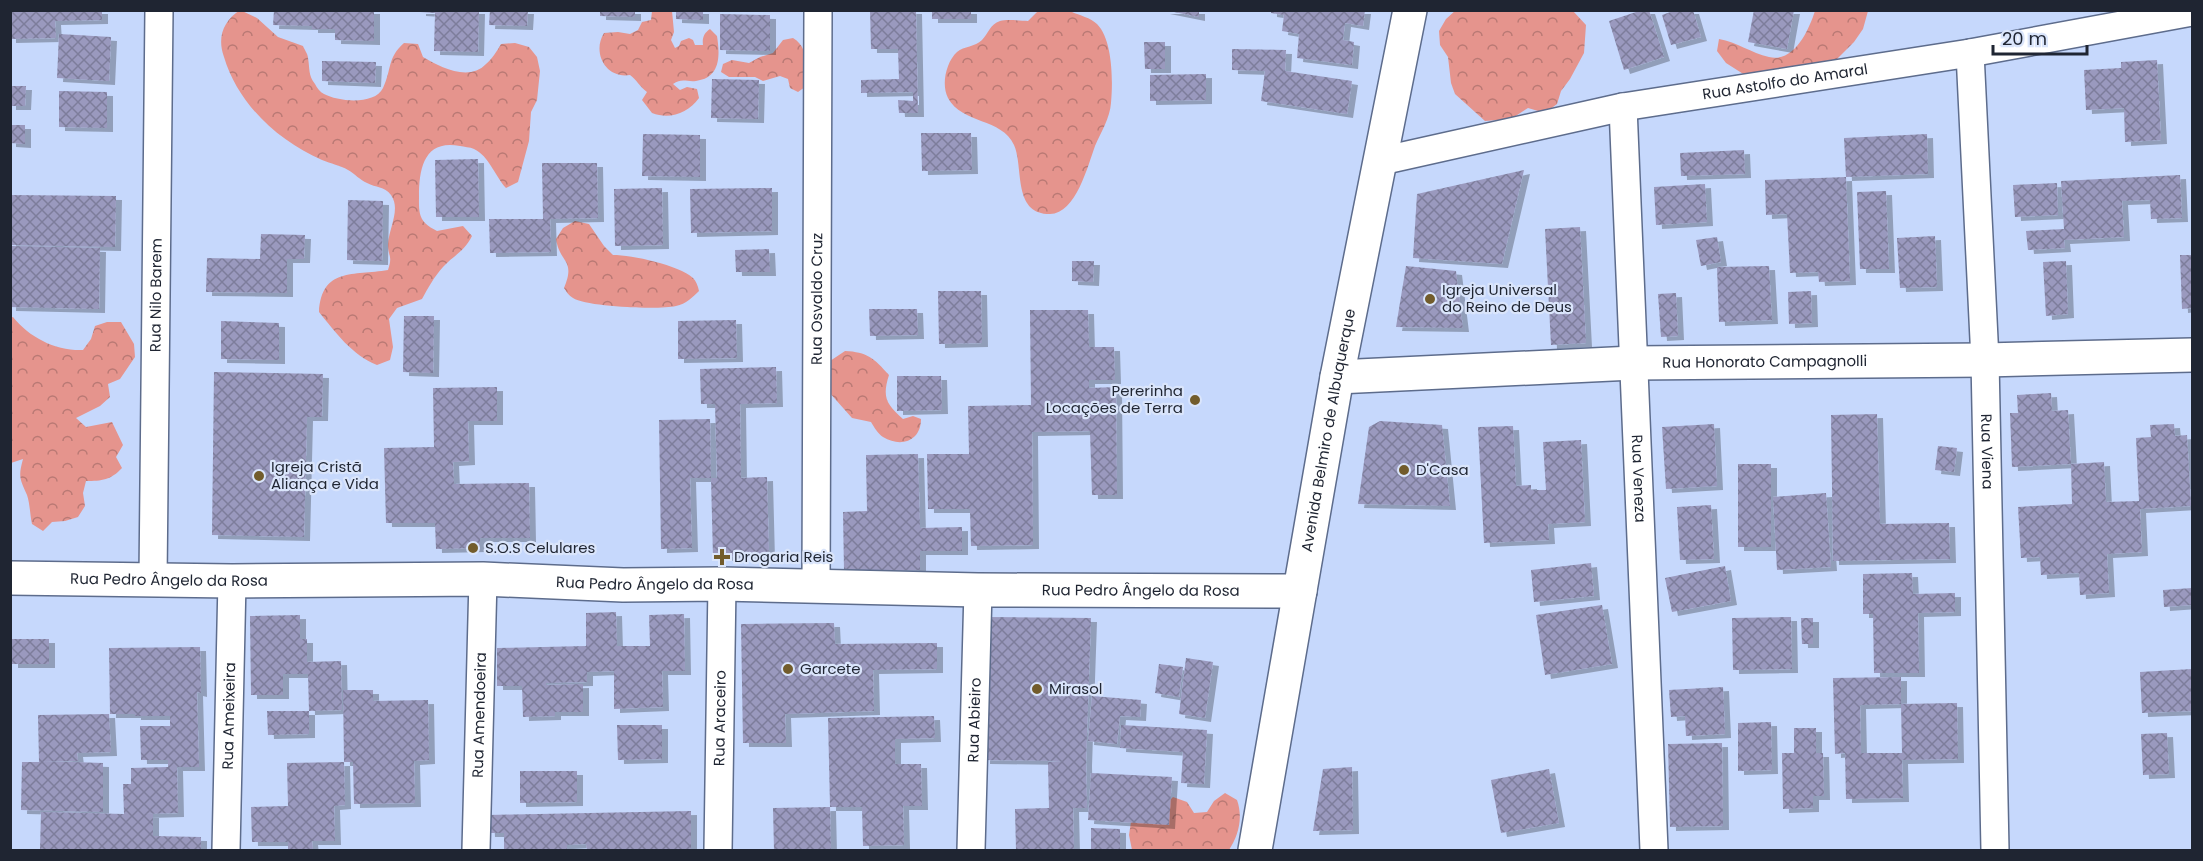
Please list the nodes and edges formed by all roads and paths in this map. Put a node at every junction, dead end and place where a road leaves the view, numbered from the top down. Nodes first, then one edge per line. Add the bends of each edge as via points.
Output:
1 (159, 10) edge
2 (818, 10) edge
3 (1410, 10) edge
4 (2193, 12) edge
5 (1970, 53) junction
6 (1623, 107) junction
7 (1381, 161) junction
8 (2193, 355) edge
9 (1984, 360) junction
10 (1633, 363) junction
11 (1337, 376) junction
12 (10, 578) edge
13 (153, 579) junction
14 (483, 579) junction
15 (232, 581) junction
16 (722, 584) junction
17 (816, 587) junction
18 (978, 590) junction
19 (1299, 591) junction
20 (226, 850) edge
21 (476, 850) edge
22 (718, 850) edge
23 (971, 850) edge
24 (1254, 850) edge
25 (1654, 850) edge
26 (1995, 850) edge

1 - 13 street, Rua Nilo Barem
2 - 17 street, Rua Osvaldo Cruz
3 - 7 main road, Avenida Belmiro de Albuquerque
4 - 5 street, Rua Astolfo do Amaral
5 - 6 street, Rua Astolfo do Amaral
5 - 9 street, Rua Viena
6 - 7 street, Rua Astolfo do Amaral
6 - 10 street, Rua Veneza
7 - 11 main road, Avenida Belmiro de Albuquerque
8 - 9 main road, Rua Honorato Campagnolli
9 - 10 main road, Rua Honorato Campagnolli
9 - 26 street, Rua Viena
10 - 11 main road, Rua Honorato Campagnolli
10 - 25 street, Rua Veneza
11 - 19 main road, Avenida Belmiro de Albuquerque
12 - 13 main road, Rua Pedro Ângelo da Rosa
13 - 15 main road, Rua Pedro Ângelo da Rosa
14 - 15 main road, Rua Pedro Ângelo da Rosa
14 - 16 main road, Rua Pedro Ângelo da Rosa via 623,585
14 - 21 street, Rua Amendoeira
15 - 20 street, Rua Ameixeira
16 - 17 main road, Rua Pedro Ângelo da Rosa
16 - 22 street, Rua Araceiro
17 - 18 main road, Rua Pedro Ângelo da Rosa
18 - 19 main road, Rua Pedro Ângelo da Rosa
18 - 23 street, Rua Abieiro
19 - 24 main road, Avenida Belmiro de Albuquerque

